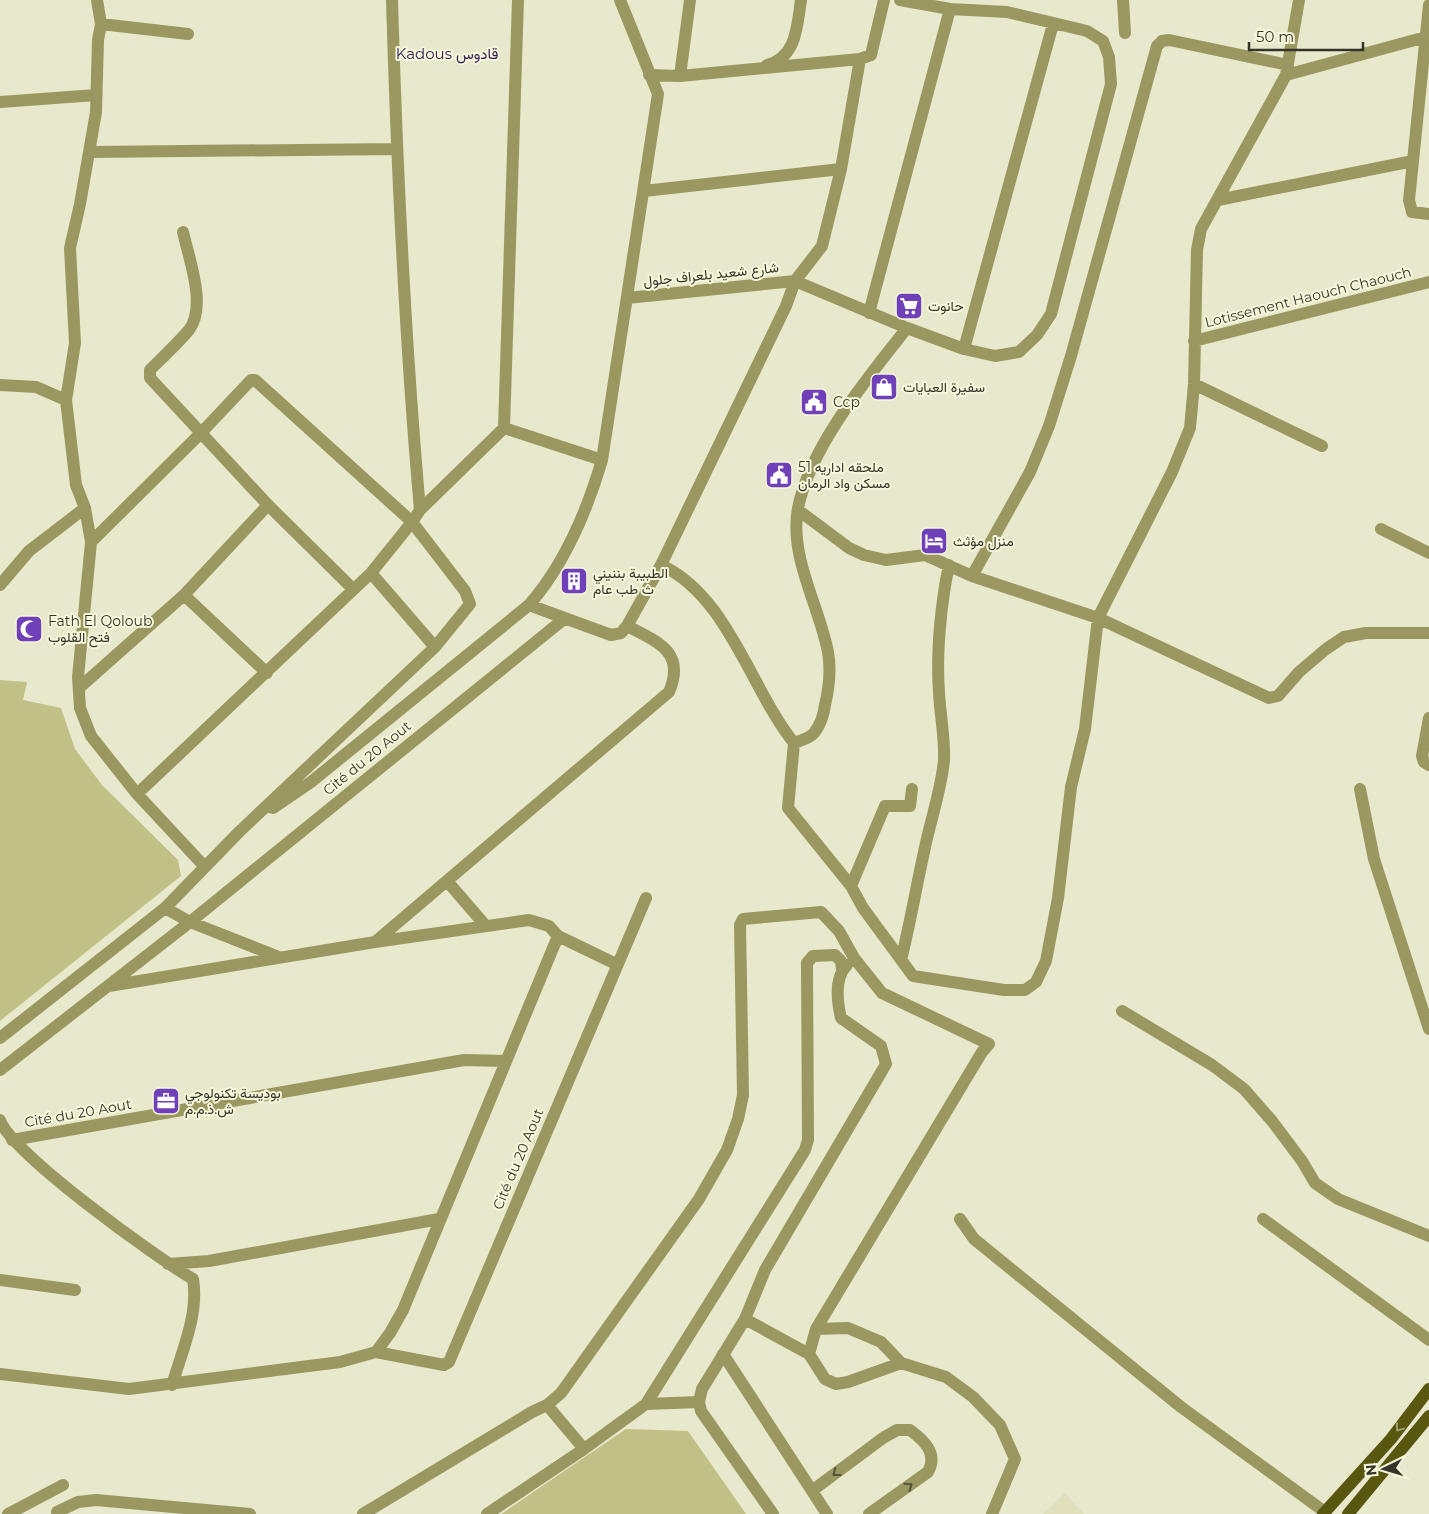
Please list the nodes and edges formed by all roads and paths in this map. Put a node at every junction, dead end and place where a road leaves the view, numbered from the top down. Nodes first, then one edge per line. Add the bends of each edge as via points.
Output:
1 (97, 0) edge
2 (392, 0) edge
3 (518, 0) edge
4 (620, 0) edge
5 (690, 0) edge
6 (801, 0) edge
7 (884, 0) edge
8 (900, 0) edge
9 (1123, 0) edge
10 (1299, 0) edge
11 (1429, 5) edge
12 (950, 10) junction
13 (101, 24) junction
14 (1053, 24) junction
15 (1125, 33) dead end
16 (188, 34) dead end
17 (1426, 37) junction
18 (860, 60) junction
19 (753, 70) junction
20 (1287, 70) junction
21 (649, 75) junction
22 (680, 76) junction
23 (96, 95) junction
24 (0, 102) edge
25 (396, 149) junction
26 (89, 152) junction
27 (1413, 161) junction
28 (841, 169) junction
29 (644, 191) junction
30 (1218, 200) junction
31 (1429, 214) edge
32 (183, 232) dead end
33 (795, 281) junction
34 (1429, 282) edge
35 (626, 298) junction
36 (869, 314) junction
37 (907, 328) junction
38 (1194, 341) junction
39 (964, 349) junction
40 (1194, 384) junction
41 (0, 385) edge
42 (66, 400) junction
43 (504, 428) junction
44 (200, 434) junction
45 (1322, 446) dead end
46 (602, 460) junction
47 (268, 505) junction
48 (85, 508) junction
49 (420, 510) junction
50 (798, 510) junction
51 (412, 522) junction
52 (1380, 529) dead end
53 (91, 542) junction
54 (1429, 553) edge
55 (949, 564) junction
56 (661, 565) junction
57 (371, 573) junction
58 (972, 576) junction
59 (0, 585) edge
60 (353, 588) junction
61 (184, 595) junction
62 (529, 605) junction
63 (1098, 618) junction
64 (564, 619) junction
65 (627, 626) junction
66 (1429, 633) edge
67 (435, 646) junction
68 (267, 673) junction
69 (79, 688) junction
70 (1429, 718) edge
71 (794, 743) junction
72 (1429, 765) edge
73 (912, 789) dead end
74 (1360, 789) dead end
75 (137, 794) junction
76 (240, 831) junction
77 (205, 867) junction
78 (447, 881) junction
79 (851, 886) junction
80 (646, 898) dead end
81 (165, 908) junction
82 (190, 922) junction
83 (485, 926) junction
84 (558, 936) junction
85 (375, 942) junction
86 (278, 957) junction
87 (854, 958) junction
88 (901, 960) junction
89 (616, 964) junction
90 (842, 970) junction
91 (109, 986) junction
92 (1122, 1011) dead end
93 (1429, 1029) edge
94 (0, 1038) edge
95 (505, 1062) junction
96 (0, 1070) edge
97 (0, 1120) edge
98 (12, 1140) junction
99 (439, 1219) junction
100 (960, 1219) dead end
101 (1263, 1219) dead end
102 (1429, 1236) edge
103 (168, 1264) junction
104 (0, 1280) edge
105 (75, 1290) dead end
106 (746, 1319) junction
107 (816, 1328) junction
108 (1429, 1340) edge
109 (376, 1352) junction
110 (724, 1354) junction
111 (809, 1354) junction
112 (902, 1363) junction
113 (0, 1374) edge
114 (172, 1385) junction
115 (1429, 1389) edge
116 (698, 1402) junction
117 (646, 1404) junction
118 (547, 1405) junction
119 (1429, 1416) edge
120 (584, 1449) junction
121 (63, 1485) dead end
122 (813, 1490) junction
123 (57, 1513) edge
124 (1324, 1513) edge
125 (8, 1514) edge
126 (250, 1514) edge
127 (363, 1514) edge
128 (487, 1514) edge
129 (773, 1514) edge
130 (827, 1514) edge
131 (869, 1514) edge
132 (992, 1514) edge
133 (1348, 1514) edge

1 - 13 street
2 - 25 street
3 - 43 street
4 - 21 street
5 - 22 street
6 - 19 street via 796,35 789,52 778,62
7 - 18 street via 871,55
8 - 12 street
9 - 15 street
10 - 20 street
11 - 17 street
12 - 14 street via 1007,12
12 - 36 street
13 - 16 street
13 - 23 street
14 - 39 street
14 - 39 street, شارع شعيد بلعراف جلول via 1087,31 1103,40 1109,58 1111,84 1051,314 1037,335 1019,352 995,356
17 - 20 street
17 - 27 street
18 - 19 street
18 - 28 street
19 - 22 street
20 - 30 street
20 - 58 street via 1169,40 1158,46 1049,426 1030,472
21 - 22 street
21 - 29 street via 658,94
23 - 24 street
23 - 26 street
25 - 26 street
25 - 49 street
26 - 42 street via 70,248 75,343
27 - 30 street
27 - 31 street via 1412,212
28 - 29 street
28 - 33 street via 822,246
29 - 35 street
30 - 38 street via 1201,229 1197,250
32 - 44 street via 198,303 196,318 149,374
33 - 35 street, شارع شعيد بلعراف جلول
33 - 36 street, شارع شعيد بلعراف جلول
33 - 56 street via 786,306
34 - 38 street, Lotissement Haouch Chaouch
35 - 46 street
36 - 37 street, شارع شعيد بلعراف جلول
37 - 39 street, شارع شعيد بلعراف جلول
37 - 50 street via 866,379 807,474
38 - 40 street
40 - 45 street
40 - 63 street via 1190,428 1172,472
41 - 42 street via 36,386
42 - 48 street via 76,485
43 - 46 street
43 - 49 street
44 - 47 street
44 - 51 street via 246,382 255,380
44 - 53 street
46 - 62 street via 591,496 548,583
47 - 60 street
47 - 61 street
48 - 53 street
48 - 59 street via 28,551
49 - 51 street
50 - 55 street via 849,548 864,555 886,560 925,555
50 - 71 street via 796,535 828,653 830,685 823,715 814,734
51 - 57 street
51 - 67 street via 464,591 470,604
52 - 54 street
53 - 69 street
55 - 58 street
55 - 88 street via 943,590 938,663 944,761
56 - 65 street
56 - 71 street via 679,574 703,597 730,634 760,693
57 - 60 street
57 - 67 street
58 - 63 street
60 - 68 street
61 - 68 street
61 - 69 street
62 - 64 street
62 - 76 street via 311,782
63 - 66 street via 1272,699 1326,648 1344,637 1366,633
63 - 88 street via 1084,729 1071,786 1058,898 1046,961 1036,982 1025,990 1004,990 914,976
64 - 65 street via 611,635 621,633
64 - 82 street, Cité du 20 Aout
65 - 78 street via 663,646 674,661 674,680 669,692
67 - 76 street
68 - 75 street
69 - 75 street via 80,708 90,736
70 - 72 street via 1422,756
71 - 79 street via 788,808
73 - 79 street via 910,806 885,806
74 - 93 street via 1374,859
75 - 77 street
76 - 77 street
77 - 81 street
78 - 83 street
78 - 85 street
79 - 88 street
80 - 89 street, Cité du 20 Aout
81 - 82 street
81 - 94 street
82 - 86 street
82 - 91 street, Cité du 20 Aout
83 - 84 street, Cité du 20 Aout via 529,920 548,926
83 - 85 street, Cité du 20 Aout
84 - 89 street, Cité du 20 Aout
84 - 95 street
85 - 86 street, Cité du 20 Aout
86 - 91 street, Cité du 20 Aout
87 - 90 street
87 - 107 street via 882,993 989,1044
87 - 118 street via 839,931 820,912 743,919 739,948 743,1095 727,1150 671,1241 560,1393
89 - 109 street, Cité du 20 Aout via 450,1362 444,1365
90 - 106 street via 837,1000 841,1018 881,1046 886,1064 765,1270
90 - 117 street via 841,961 835,955 814,956 807,963 808,1140 805,1150
91 - 96 street, Cité du 20 Aout
92 - 102 street via 1212,1065 1244,1089 1272,1121 1316,1183 1338,1199
95 - 98 street, Cité du 20 Aout via 464,1060
95 - 99 street
97 - 98 street, Cité du 20 Aout
98 - 103 street, Cité du 20 Aout via 33,1160
99 - 103 street via 209,1261
99 - 109 street via 403,1310
100 - 124 street via 974,1239 1181,1407
101 - 108 street
103 - 114 street, Cité du 20 Aout via 193,1279 195,1293 193,1312
104 - 105 street
106 - 110 street
106 - 111 street
107 - 111 street
107 - 112 street via 848,1328 881,1342
109 - 114 street, Cité du 20 Aout via 340,1362
110 - 116 street via 702,1389
110 - 122 street
111 - 112 street via 825,1378 836,1384
112 - 132 street via 946,1377 973,1397 1000,1425 1016,1459
113 - 114 street, Cité du 20 Aout via 129,1389
115 -> 124 main road via 1391,1439
116 - 117 street
116 - 129 street via 701,1411
117 - 120 street
118 - 120 street
118 - 127 street
119 - 133 main road
120 - 128 street
121 - 125 street
122 - 130 street
131 -> 122 street via 928,1472 933,1464 930,1448 910,1430 897,1430 883,1438
123 - 126 street via 78,1502 96,1500

